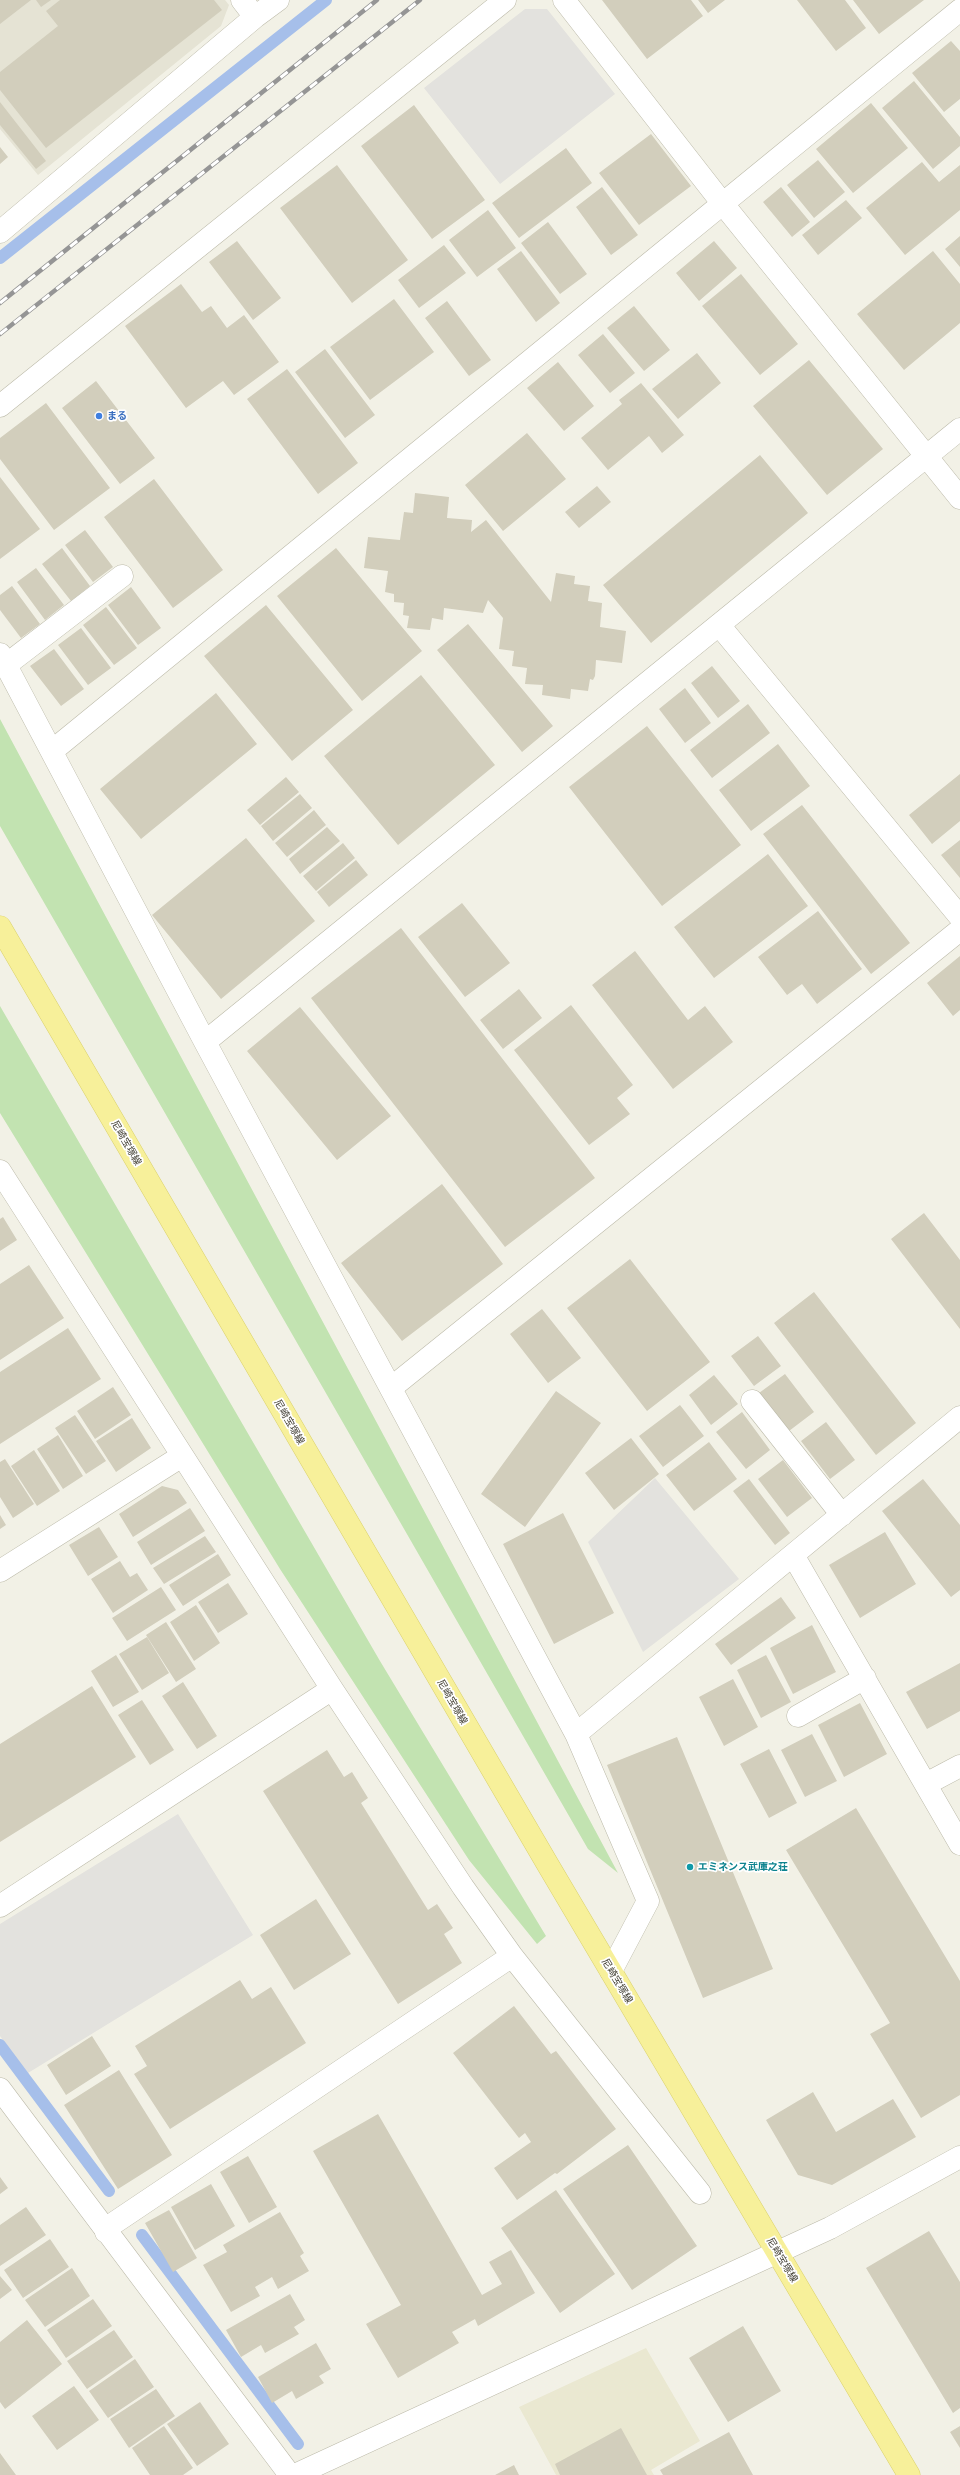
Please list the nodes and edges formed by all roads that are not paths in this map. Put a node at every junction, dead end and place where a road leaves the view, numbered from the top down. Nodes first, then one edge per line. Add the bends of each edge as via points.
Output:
1 (242, 0) edge
2 (278, 0) edge
3 (505, 0) edge
4 (564, 0) edge
5 (960, 10) edge
6 (255, 17) junction
7 (723, 204) junction
8 (0, 232) edge
9 (0, 406) edge
10 (960, 429) edge
11 (926, 456) junction
12 (960, 498) edge
13 (122, 576) dead end
14 (719, 625) junction
15 (3, 659) edge
16 (52, 751) junction
17 (960, 917) edge
18 (0, 927) edge
19 (960, 930) edge
20 (205, 1042) junction
21 (0, 1172) edge
22 (391, 1388) junction
23 (752, 1401) dead end
24 (960, 1416) edge
25 (182, 1456) junction
26 (842, 1515) junction
27 (793, 1555) junction
28 (0, 1571) edge
29 (865, 1678) junction
30 (332, 1689) junction
31 (798, 1716) dead end
32 (576, 1734) junction
33 (960, 1766) edge
34 (926, 1784) junction
35 (960, 1844) edge
36 (0, 1906) edge
37 (512, 1956) junction
38 (611, 1971) junction
39 (0, 2089) edge
40 (960, 2157) edge
41 (700, 2193) dead end
42 (106, 2232) junction
43 (777, 2252) junction
44 (290, 2475) edge
45 (295, 2475) edge
46 (909, 2475) edge

1 - 6 street
2 - 6 street
3 - 9 street
4 - 7 street
5 - 7 street
6 - 8 street
7 - 11 street
7 - 16 street
10 - 11 street
11 - 12 street
11 - 14 street
13 - 15 street
14 - 17 street
14 - 20 street
15 - 16 street
16 - 20 street
18 - 38 main road, 尼崎宝塚線
19 - 22 street
20 - 22 street
21 - 25 street
22 - 32 street
23 - 26 street
24 - 26 street
25 - 28 street
25 - 30 street
26 - 27 street
27 - 29 street
27 - 32 street
29 - 31 street
29 - 34 street
30 - 36 street
30 - 37 street via 463,1887
32 - 38 street via 648,1901
33 - 34 street
34 - 35 street
37 - 41 street
37 - 42 street via 121,2218
38 - 43 main road, 尼崎宝塚線
39 - 42 street
40 - 43 street via 830,2228
42 - 44 street
43 - 45 street
43 - 46 main road, 尼崎宝塚線

